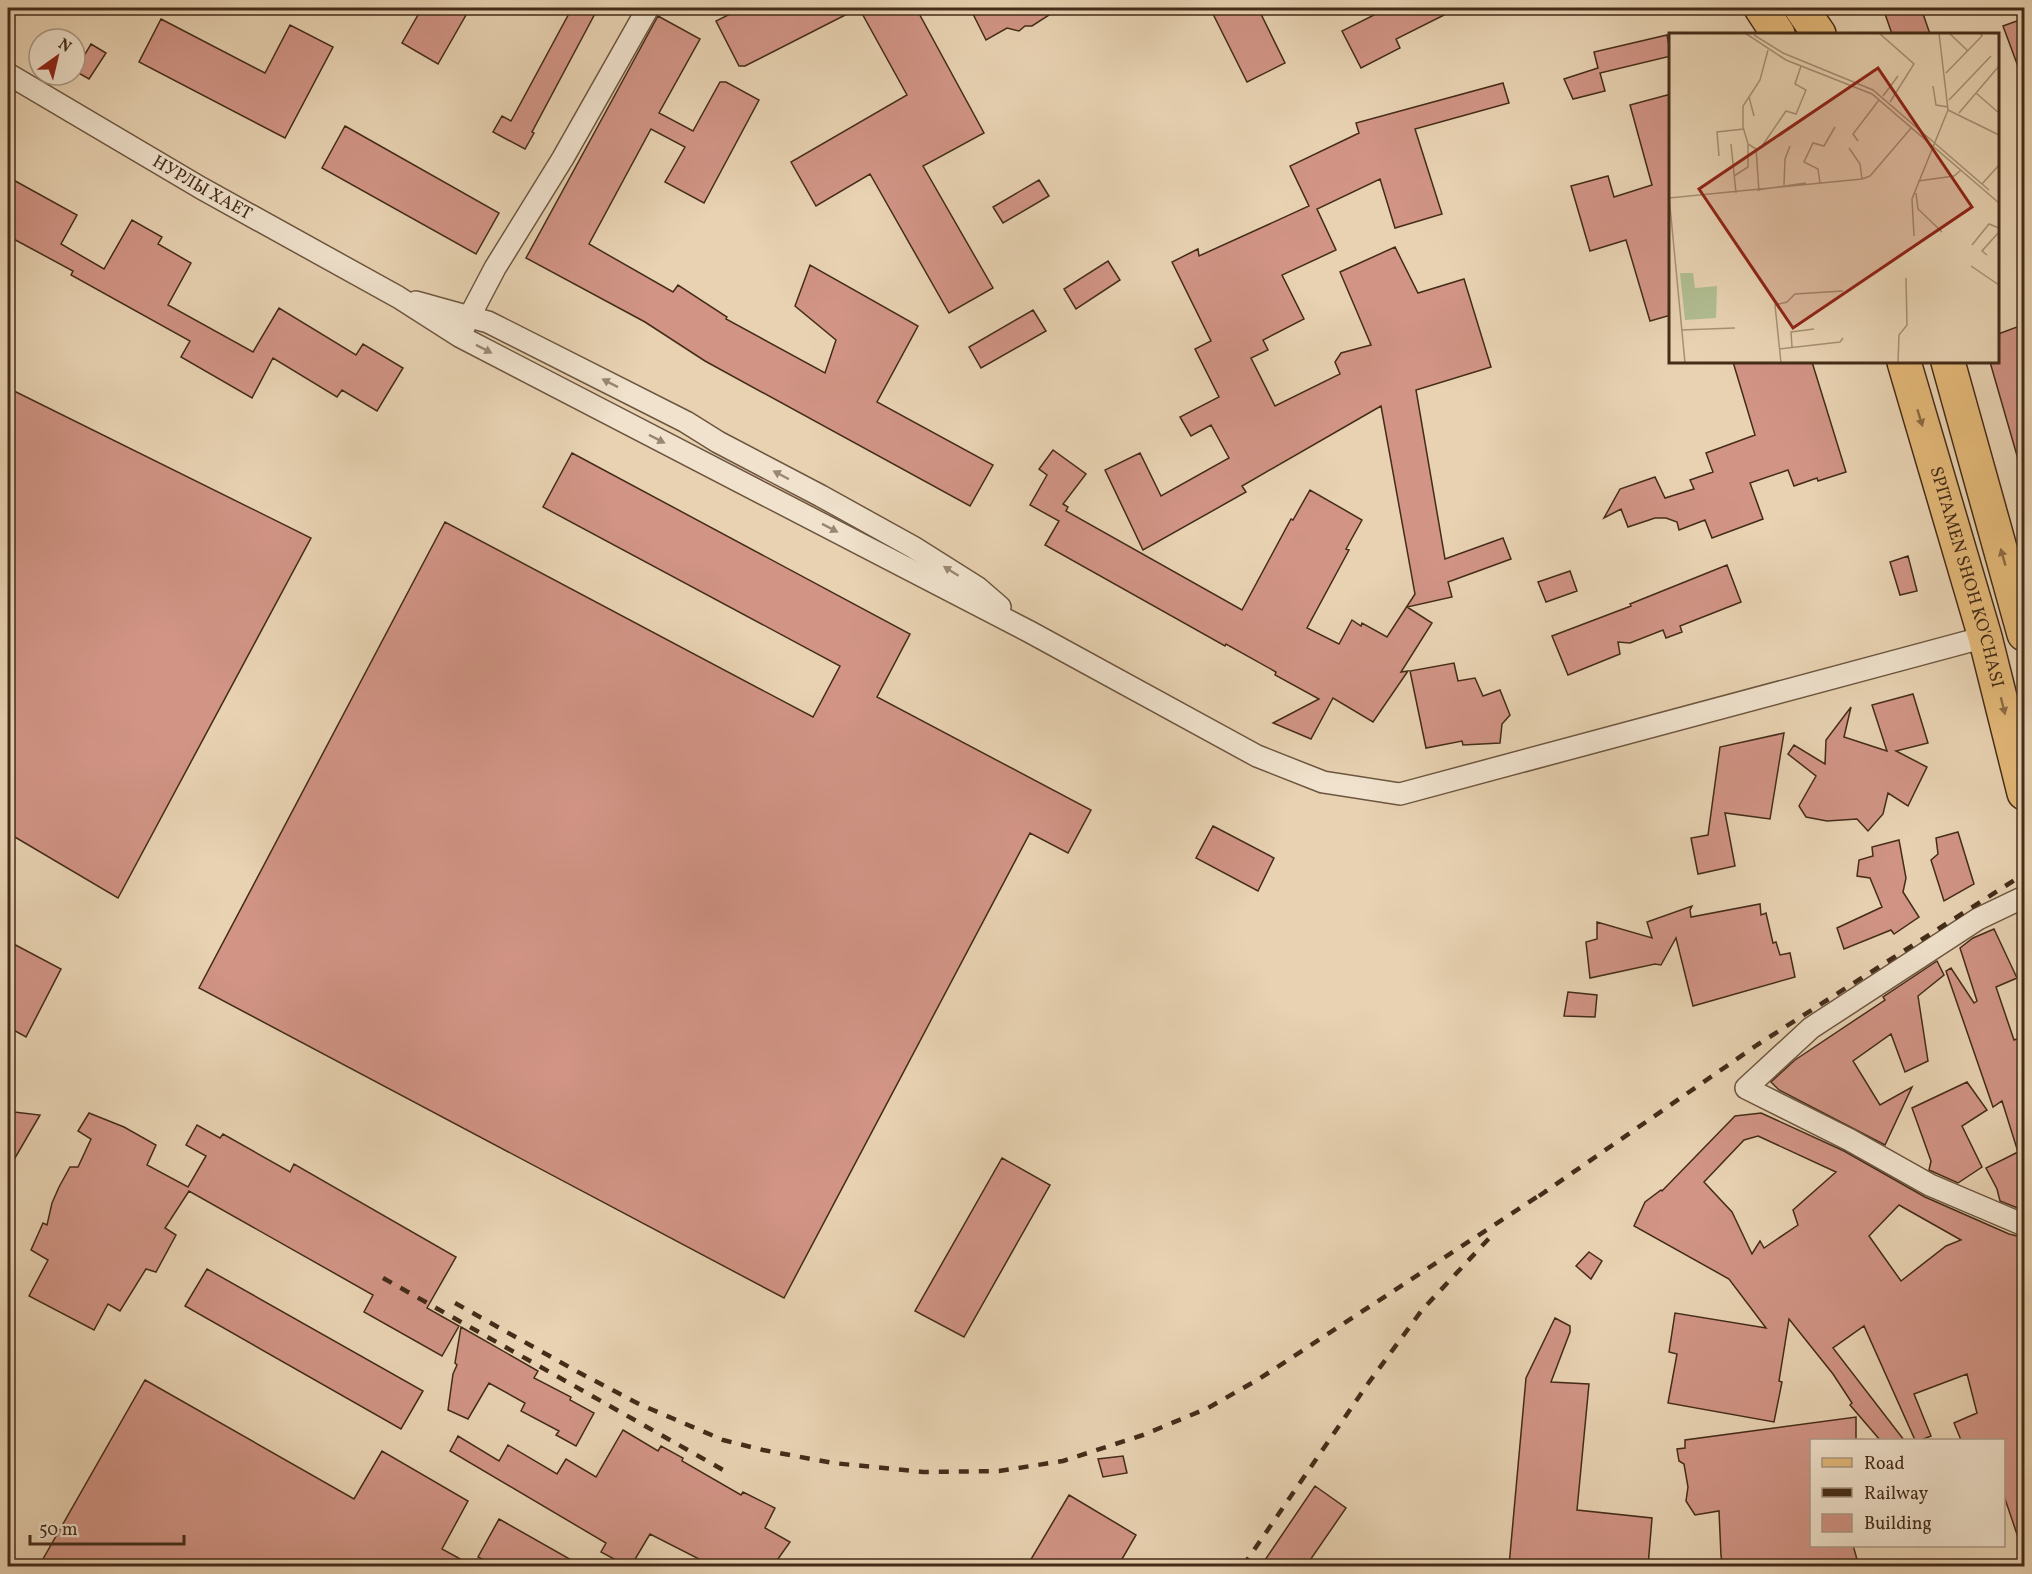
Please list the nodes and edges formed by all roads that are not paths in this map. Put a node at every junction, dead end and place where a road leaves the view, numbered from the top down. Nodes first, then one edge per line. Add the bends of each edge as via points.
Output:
1 (648, 8) edge
2 (1761, 8) edge
3 (1801, 8) edge
4 (1777, 33) edge
5 (1819, 33) edge
6 (8, 74) edge
7 (398, 297) junction
8 (469, 316) junction
9 (459, 336) junction
10 (1904, 363) edge
11 (1948, 363) edge
12 (1030, 632) junction
13 (2025, 634) edge
14 (1985, 637) junction
15 (2025, 793) edge
16 (2025, 897) edge
17 (2025, 1225) edge

1 - 8 street
2 - 4 main road
3 - 5 main road
6 - 7 street, НУРЛЫ ХАЕТ via 201,188
7 - 8 street
7 - 9 street
8 - 9 street
12 -> 8 street via 978,588 914,547 686,422
9 -> 12 street
10 -> 14 main road, SPITAMEN SHOH KO'CHASI
13 -> 11 main road
12 - 14 street via 1257,756 1323,782 1400,794
14 -> 15 main road, SPITAMEN SHOH KO'CHASI
16 - 17 street via 1978,919 1811,1028 1746,1088 1930,1185

